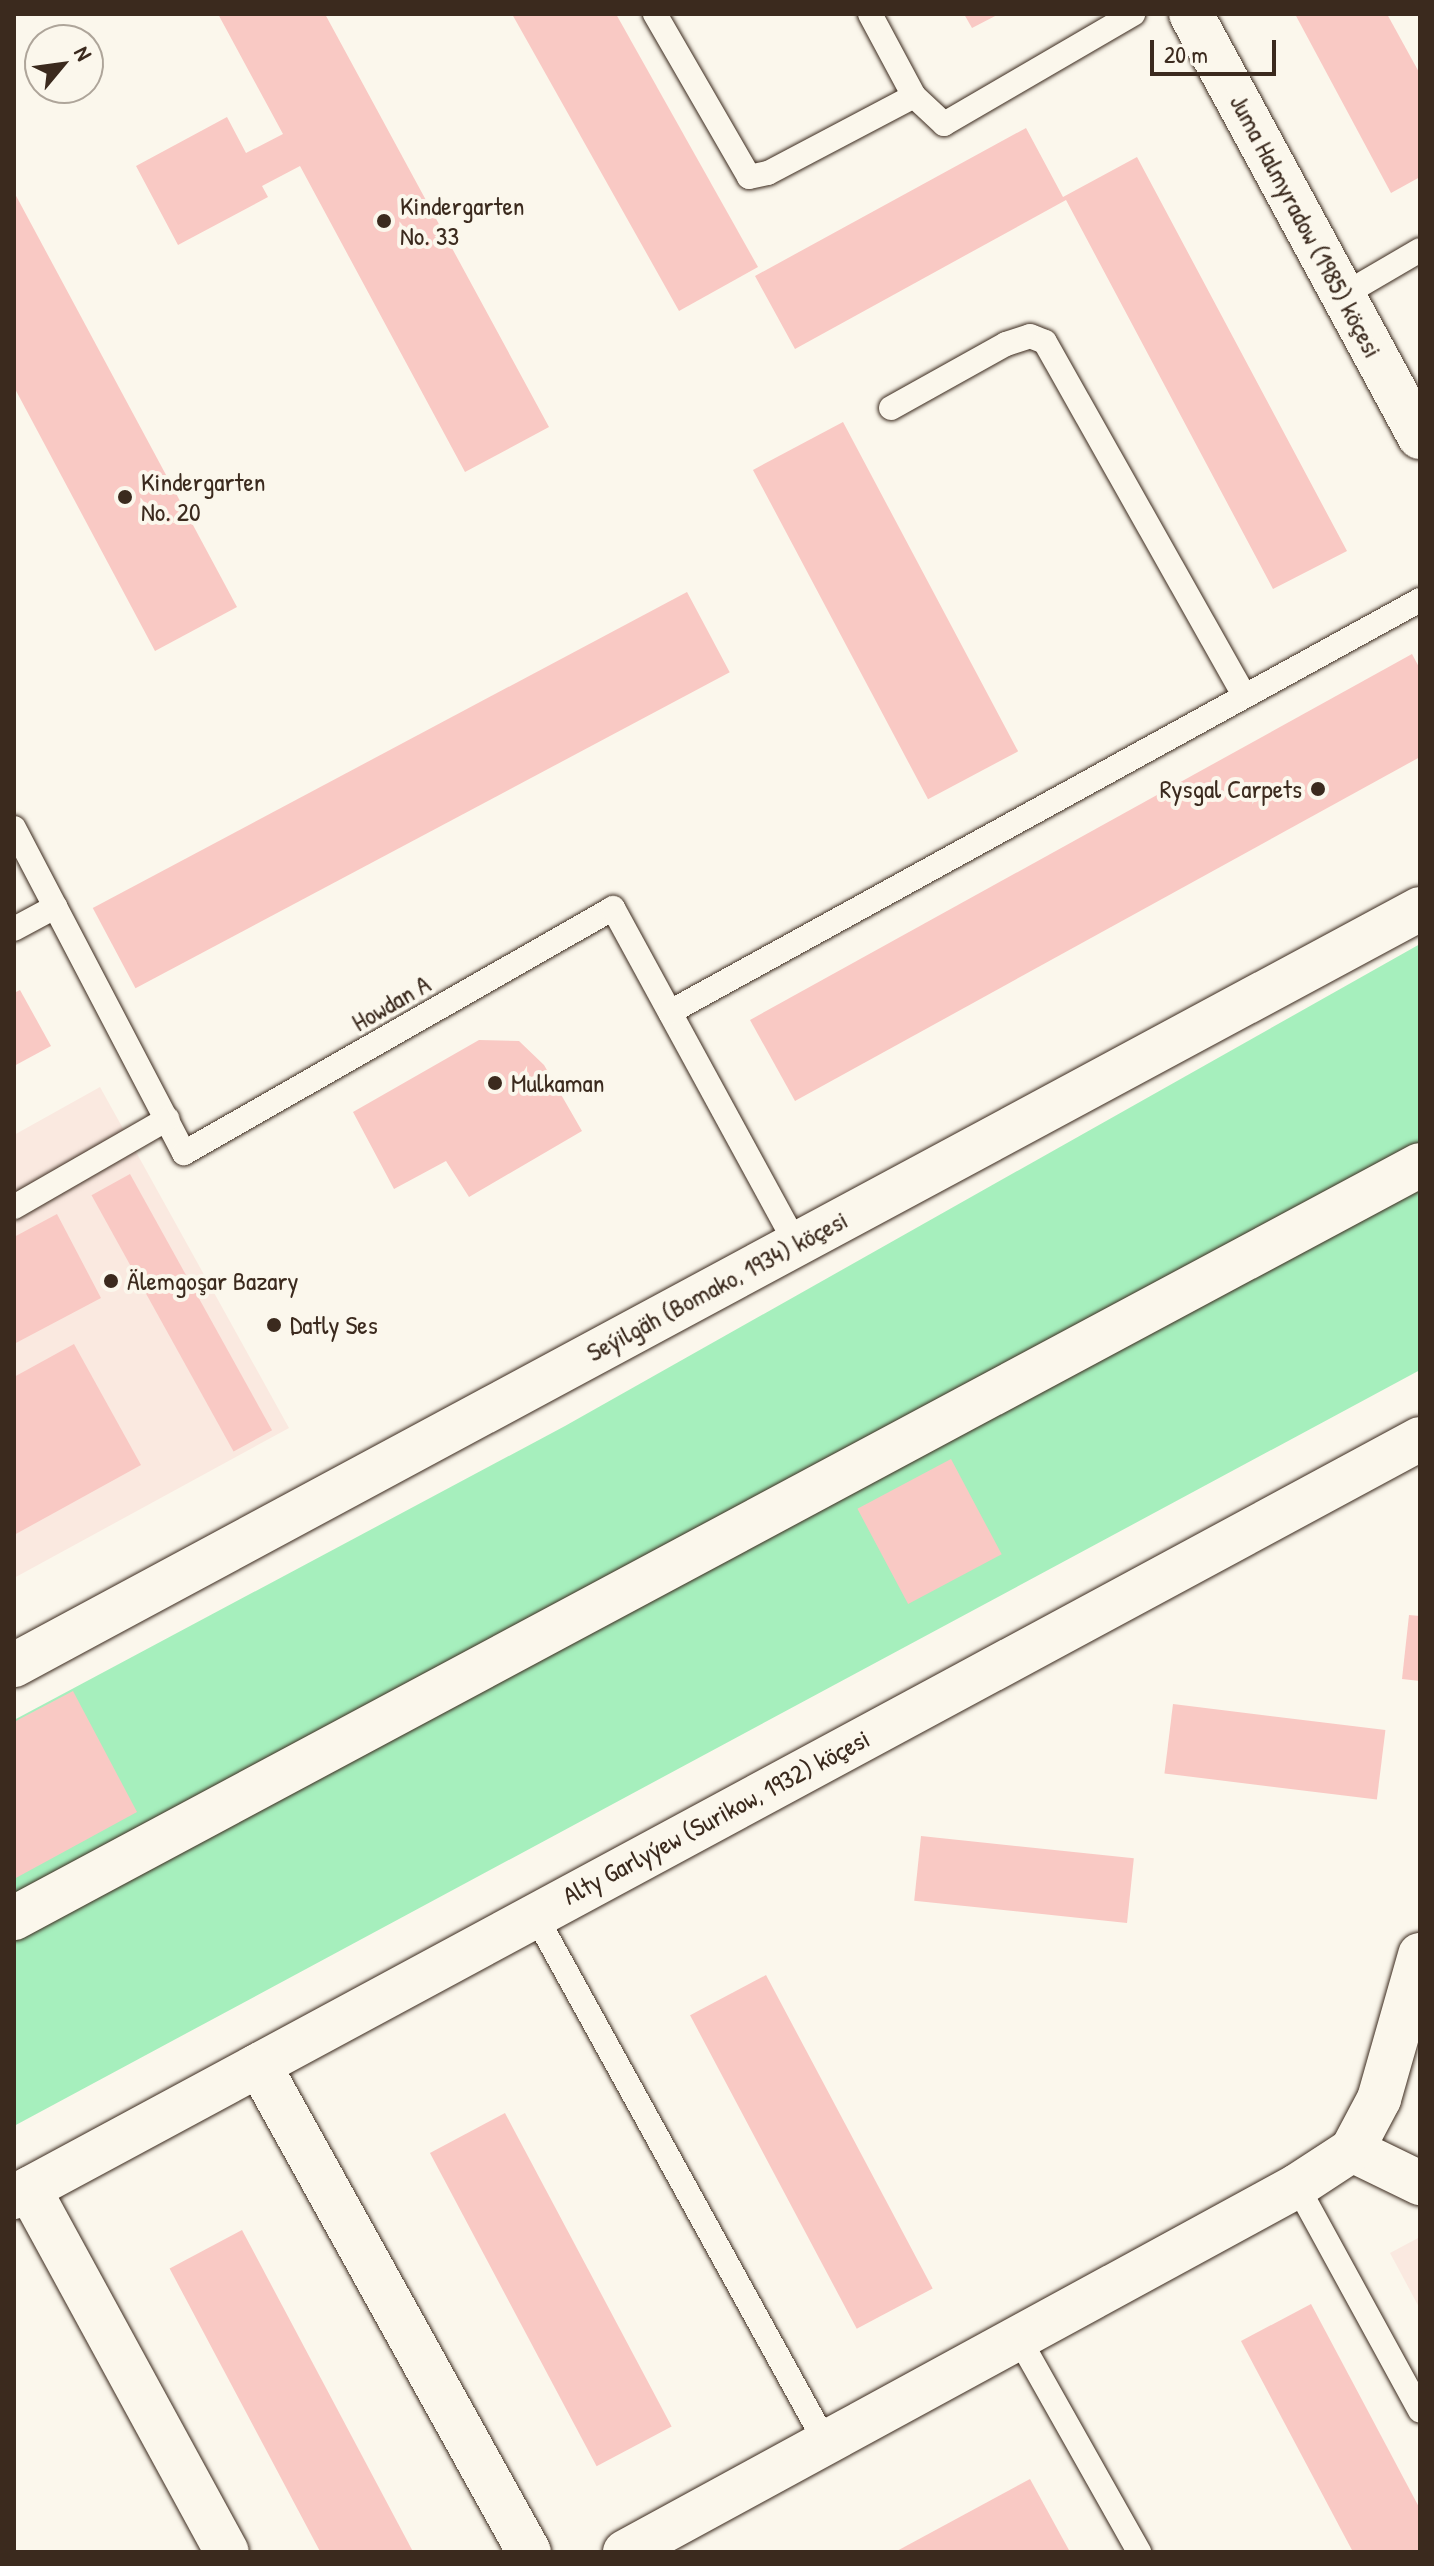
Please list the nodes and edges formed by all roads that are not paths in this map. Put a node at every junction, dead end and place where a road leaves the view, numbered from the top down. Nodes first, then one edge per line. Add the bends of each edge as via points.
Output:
1 (655, 14) edge
2 (870, 14) edge
3 (1133, 14) edge
4 (1191, 14) edge
5 (914, 96) junction
6 (1420, 250) edge
7 (1343, 295) junction
8 (891, 408) dead end
9 (1420, 437) edge
10 (1420, 600) edge
11 (1243, 694) junction
12 (14, 828) edge
13 (55, 907) junction
14 (1420, 909) edge
15 (14, 929) edge
16 (670, 1012) junction
17 (167, 1119) junction
18 (1420, 1165) edge
19 (14, 1207) edge
20 (796, 1243) junction
21 (1420, 1439) edge
22 (14, 1665) edge
23 (535, 1915) junction
24 (14, 1918) edge
25 (1420, 1955) edge
26 (259, 2065) junction
27 (1352, 2150) junction
28 (1420, 2183) edge
29 (1297, 2186) junction
30 (21, 2193) edge
31 (1018, 2337) junction
32 (1420, 2411) edge
33 (827, 2445) junction
34 (227, 2552) edge
35 (529, 2552) edge
36 (625, 2552) edge
37 (1139, 2552) edge

1 - 5 lane via 749,177 768,173
2 - 5 lane
3 - 5 lane via 944,124
4 - 7 street, Juma Halmyradow (1985) köçesi
6 - 7 lane
7 - 9 street, Juma Halmyradow (1985) köçesi
8 - 11 lane via 1006,344 1030,336 1045,342
10 - 11 lane
11 - 16 lane
12 - 13 lane, Howdan A
13 - 15 lane
13 - 17 lane, Howdan A
14 - 20 street, Seýilgäh (Bomako, 1934) köçesi
16 - 17 lane, Howdan A via 613,908 184,1153
16 - 20 lane, Howdan A
17 - 19 lane
18 - 24 street
20 - 22 street, Seýilgäh (Bomako, 1934) köçesi
21 - 23 street, Alty Garlyýew (Surikow, 1932) köçesi
23 - 26 street, Alty Garlyýew (Surikow, 1932) köçesi
23 - 33 lane
25 - 27 street via 1379,2099
26 - 30 street, Alty Garlyýew (Surikow, 1932) köçesi
26 - 35 street
27 - 28 street
27 - 29 street
29 - 31 street
29 - 32 lane
30 - 34 street
31 - 33 street
31 - 37 lane
33 - 36 street

